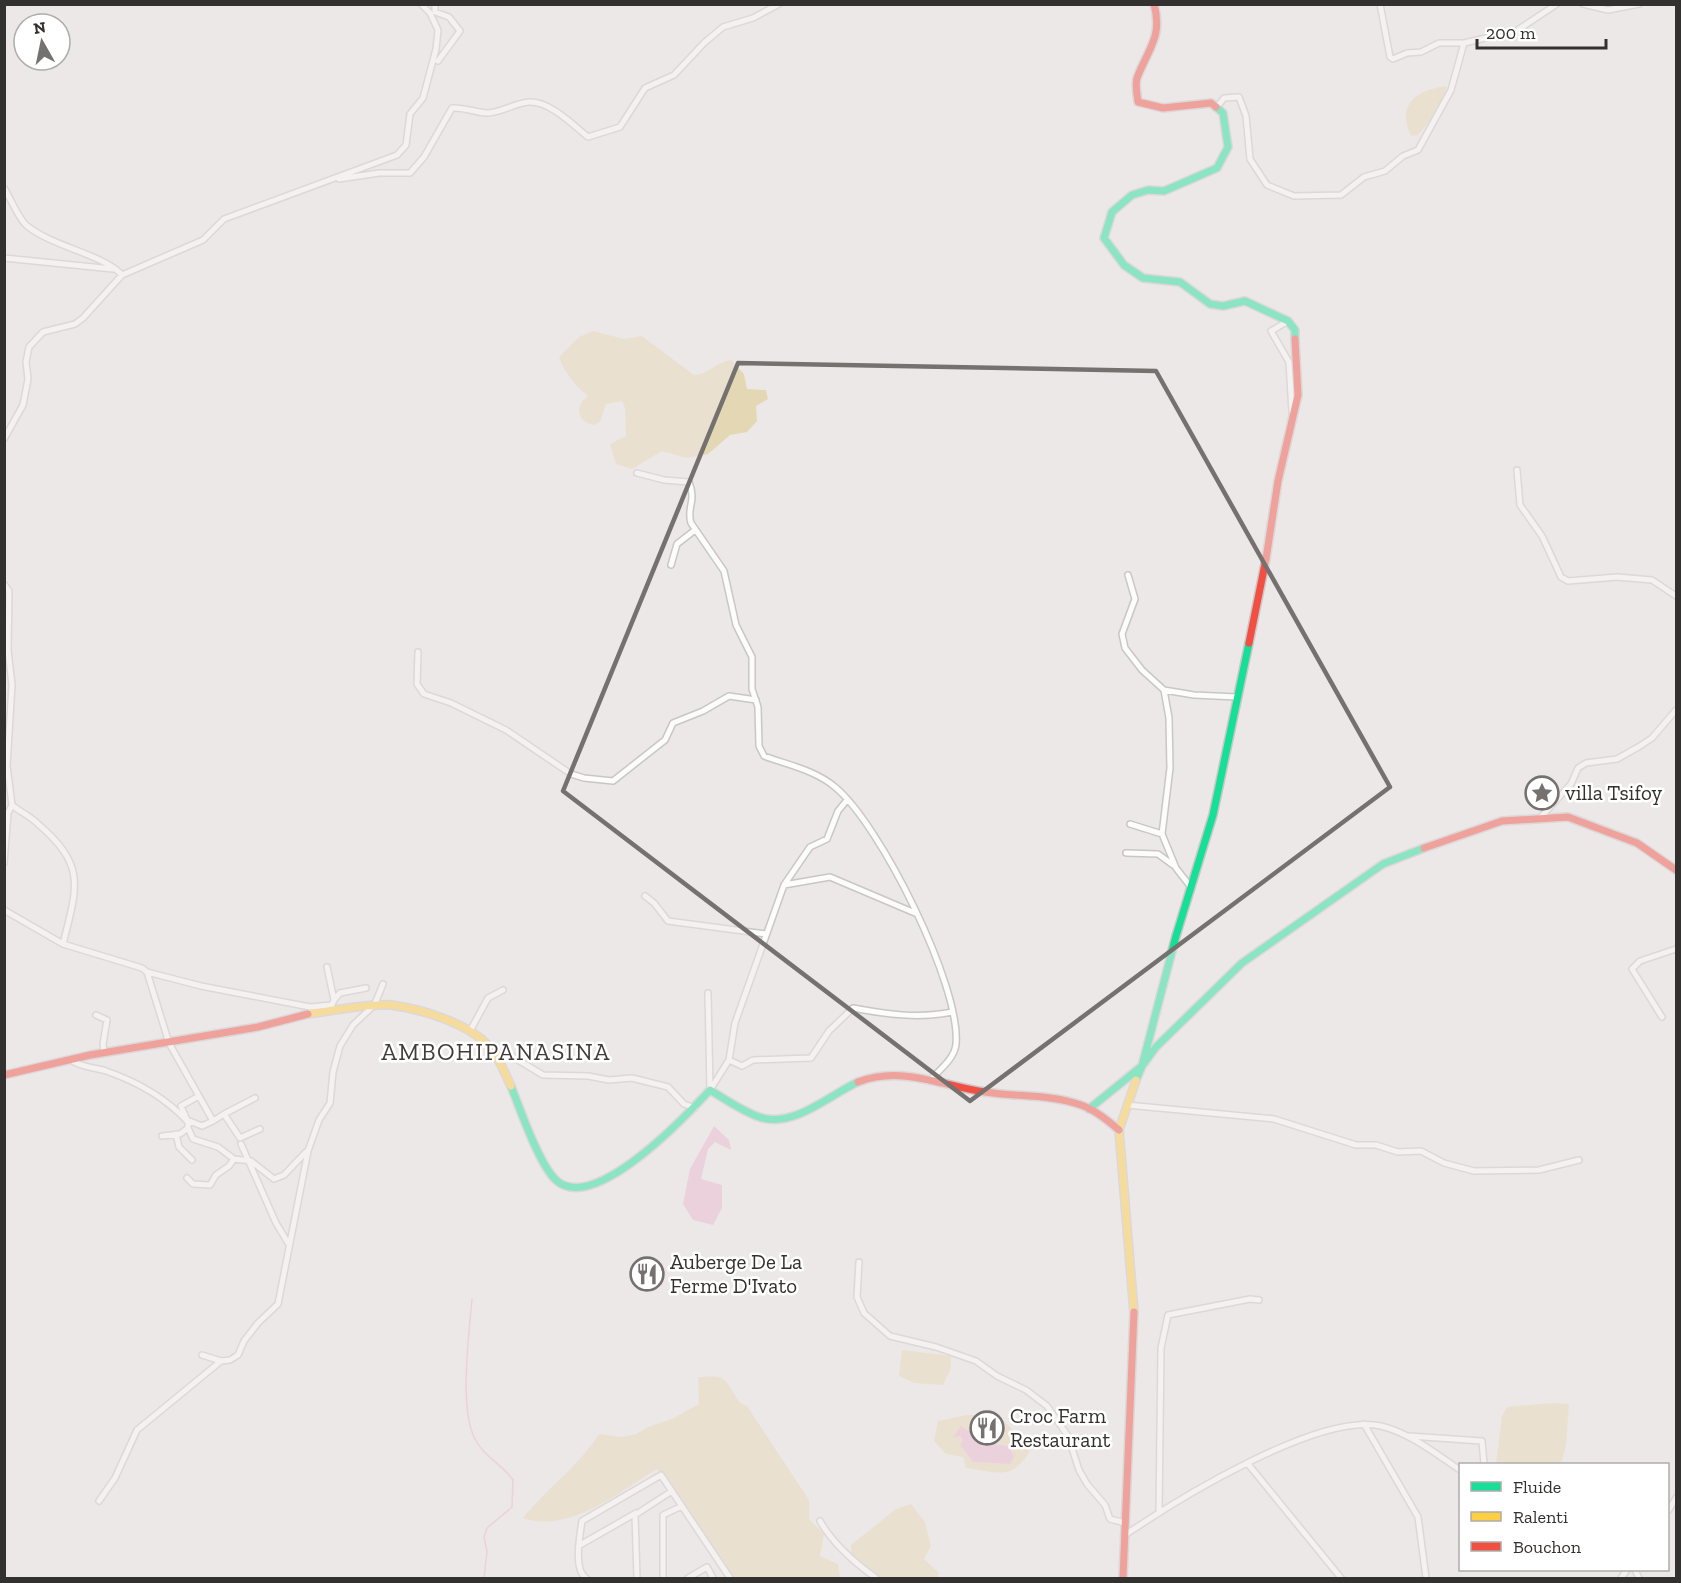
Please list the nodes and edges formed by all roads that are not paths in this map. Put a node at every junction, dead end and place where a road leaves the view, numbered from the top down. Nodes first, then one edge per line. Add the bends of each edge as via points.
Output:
1 (421, 4) edge
2 (435, 4) edge
3 (779, 4) edge
4 (1154, 4) edge
5 (1380, 4) edge
6 (1557, 4) edge
7 (1583, 4) edge
8 (1639, 4) edge
9 (433, 13) junction
10 (1464, 43) junction
11 (438, 61) dead end
12 (1217, 107) junction
13 (328, 180) junction
14 (5, 191) edge
15 (4, 258) edge
16 (119, 273) junction
17 (1288, 321) junction
18 (1291, 421) junction
19 (4, 440) edge
20 (1517, 470) dead end
21 (637, 473) dead end
22 (694, 530) junction
23 (671, 565) dead end
24 (1128, 575) dead end
25 (4, 584) edge
26 (1677, 596) edge
27 (418, 652) dead end
28 (1164, 690) junction
29 (1237, 697) junction
30 (756, 700) junction
31 (1677, 710) edge
32 (847, 800) junction
33 (12, 804) junction
34 (1541, 816) junction
35 (1130, 824) dead end
36 (1162, 834) junction
37 (1126, 853) dead end
38 (4, 863) edge
39 (1176, 868) junction
40 (1677, 870) edge
41 (784, 885) junction
42 (1190, 886) junction
43 (645, 896) dead end
44 (4, 910) edge
45 (915, 914) junction
46 (765, 934) junction
47 (63, 944) junction
48 (1677, 949) edge
49 (327, 967) dead end
50 (147, 972) junction
51 (383, 984) dead end
52 (366, 987) dead end
53 (503, 990) dead end
54 (708, 993) dead end
55 (331, 1005) junction
56 (372, 1007) junction
57 (952, 1012) junction
58 (96, 1015) dead end
59 (1662, 1017) dead end
60 (470, 1031) junction
61 (169, 1042) junction
62 (104, 1053) junction
63 (496, 1056) junction
64 (71, 1059) junction
65 (729, 1060) junction
66 (1142, 1066) junction
67 (4, 1075) edge
68 (933, 1077) junction
69 (710, 1090) junction
70 (199, 1096) junction
71 (255, 1098) dead end
72 (1126, 1105) junction
73 (695, 1108) junction
74 (1089, 1109) junction
75 (224, 1114) junction
76 (187, 1120) junction
77 (213, 1121) junction
78 (188, 1128) junction
79 (260, 1129) dead end
80 (1119, 1130) junction
81 (176, 1134) junction
82 (162, 1136) dead end
83 (241, 1144) dead end
84 (308, 1151) junction
85 (234, 1159) junction
86 (192, 1160) dead end
87 (1579, 1160) dead end
88 (250, 1161) junction
89 (186, 1178) dead end
90 (288, 1243) junction
91 (859, 1262) dead end
92 (1259, 1300) dead end
93 (202, 1355) dead end
94 (221, 1361) junction
95 (1364, 1425) junction
96 (1408, 1436) junction
97 (1484, 1463) edge
98 (1248, 1464) junction
99 (1459, 1469) edge
100 (672, 1491) junction
101 (99, 1501) dead end
102 (682, 1506) junction
103 (1159, 1512) junction
104 (636, 1513) junction
105 (820, 1521) dead end
106 (1125, 1523) junction
107 (1125, 1535) junction
108 (580, 1545) junction
109 (586, 1578) edge
110 (637, 1578) edge
111 (663, 1578) edge
112 (688, 1578) edge
113 (713, 1578) edge
114 (730, 1578) edge
115 (876, 1578) edge
116 (1124, 1578) edge
117 (1341, 1578) edge
118 (1426, 1578) edge

1 - 9 street
2 - 9 street
3 - 13 street via 753,18 723,27 674,75 645,88 620,127 588,137 541,103 529,102 485,113 452,108 424,157 410,173
4 - 12 street via 1158,18 1154,46 1136,80 1138,102 1155,108 1211,104
5 - 10 street via 1393,59 1439,43
6 - 10 street via 1516,31
7 - 8 street via 1608,10
9 - 11 street via 449,17 460,31
9 - 13 street via 438,30 436,49 423,98 410,114 406,145 397,155
10 - 12 street via 1451,90 1418,150 1385,171 1364,177 1341,195 1294,196 1267,186 1250,159 1246,116 1239,97 1224,98
12 - 17 street via 1223,113 1228,147 1217,168 1164,191 1156,188 1129,196 1107,220 1104,238 1124,265 1143,278 1180,282 1210,304 1245,302
13 - 16 street via 224,219 202,240
14 - 16 street via 25,224
15 - 16 street
16 - 19 street via 83,318 75,324 43,332 29,347 23,405
17 - 18 street via 1295,330 1298,395
17 - 18 street via 1271,331 1288,363
18 - 29 street
20 - 26 street via 1520,505 1542,536 1561,577 1568,581 1617,577 1652,580
21 - 22 street via 689,482 694,495 688,517
22 - 23 street via 677,544
22 - 30 street via 724,571 736,625 752,657
24 - 28 street via 1135,599 1122,634 1125,648
25 - 33 street via 9,591 12,685 8,765
27 - 30 street via 417,684 424,694 452,703 506,730 571,774 598,780 613,781 665,740 673,723 729,696
28 - 29 street
28 - 36 street via 1170,768
29 - 42 street via 1213,815
30 - 32 street via 759,746 764,756 811,772
31 - 34 street via 1640,746 1617,759 1586,763 1578,768 1571,784
32 - 41 street via 827,839 810,848
32 - 45 street via 900,876
33 - 38 street
33 - 47 street via 56,840 72,865 75,890
34 - 40 street via 1582,821 1637,843
34 - 66 street via 1464,832 1383,864 1253,953 1177,1025
35 - 36 street
36 - 39 street
37 - 39 street via 1158,854
39 - 42 street
41 - 45 street via 830,877
41 - 46 street
42 - 66 street
43 - 46 street via 668,921
44 - 47 street
45 - 57 street via 936,958
46 - 65 street via 735,1023
47 - 50 street
48 - 59 street via 1640,961 1632,969
49 - 55 street
50 - 55 street via 310,1007
50 - 61 street
51 - 56 street
52 - 55 street via 340,993
53 - 60 street via 488,998
54 - 69 street
55 - 56 street
55 - 61 street
56 - 60 street via 390,1005 429,1014
56 - 84 street via 353,1025 340,1046 330,1103
57 - 65 street via 933,1016 853,1008 829,1031 811,1058 753,1060 741,1066
57 - 68 street via 956,1046 948,1063
58 - 62 street via 107,1023
60 - 63 street
61 - 62 street
61 - 70 street
62 - 64 street
63 - 73 street via 508,1054 543,1075 632,1078 668,1087 684,1104
63 - 73 street via 548,1172 571,1188 618,1173
64 - 67 street
64 - 76 street via 78,1065 146,1086
65 - 69 street
66 - 72 street
66 - 74 street
68 - 69 street via 873,1077 855,1082 788,1119 769,1122
68 - 74 street via 979,1092 1029,1095
69 - 73 street
70 - 76 street via 181,1106
70 - 77 street
71 - 75 street
72 - 80 street
72 - 87 street via 1274,1119 1356,1145 1376,1145 1398,1152 1421,1151 1444,1163 1474,1171 1539,1170
74 - 80 street
75 - 77 street
75 - 79 street via 240,1138
76 - 77 street via 202,1126
76 - 78 street
78 - 81 street
78 - 85 street via 193,1139 218,1147
80 - 106 street via 1134,1317
81 - 82 street
81 - 86 street via 179,1147
83 - 88 street
84 - 88 street via 284,1175 274,1179
84 - 90 street
85 - 88 street
85 - 89 street via 210,1185 193,1184
88 - 90 street
90 - 94 street via 279,1304 258,1323 238,1355
91 - 106 street via 857,1297 864,1313 890,1336 976,1361 1047,1406 1068,1436 1086,1484 1105,1505 1110,1519
92 - 103 street via 1168,1315 1161,1348
93 - 94 street
94 - 101 street via 137,1430 115,1478
95 - 96 street via 1381,1426
95 - 98 street via 1316,1433
95 - 118 street via 1418,1517
96 - 97 street via 1482,1441
96 - 99 street
98 - 103 street
98 - 117 street
100 - 102 street
100 - 104 street
100 - 108 street via 661,1475 582,1521
102 - 111 street via 663,1515
102 - 114 street
103 - 107 street
104 - 108 street
104 - 110 street
105 - 115 street via 826,1533
106 - 107 street
107 - 116 street
108 - 109 street via 579,1565
112 - 113 street via 707,1567

